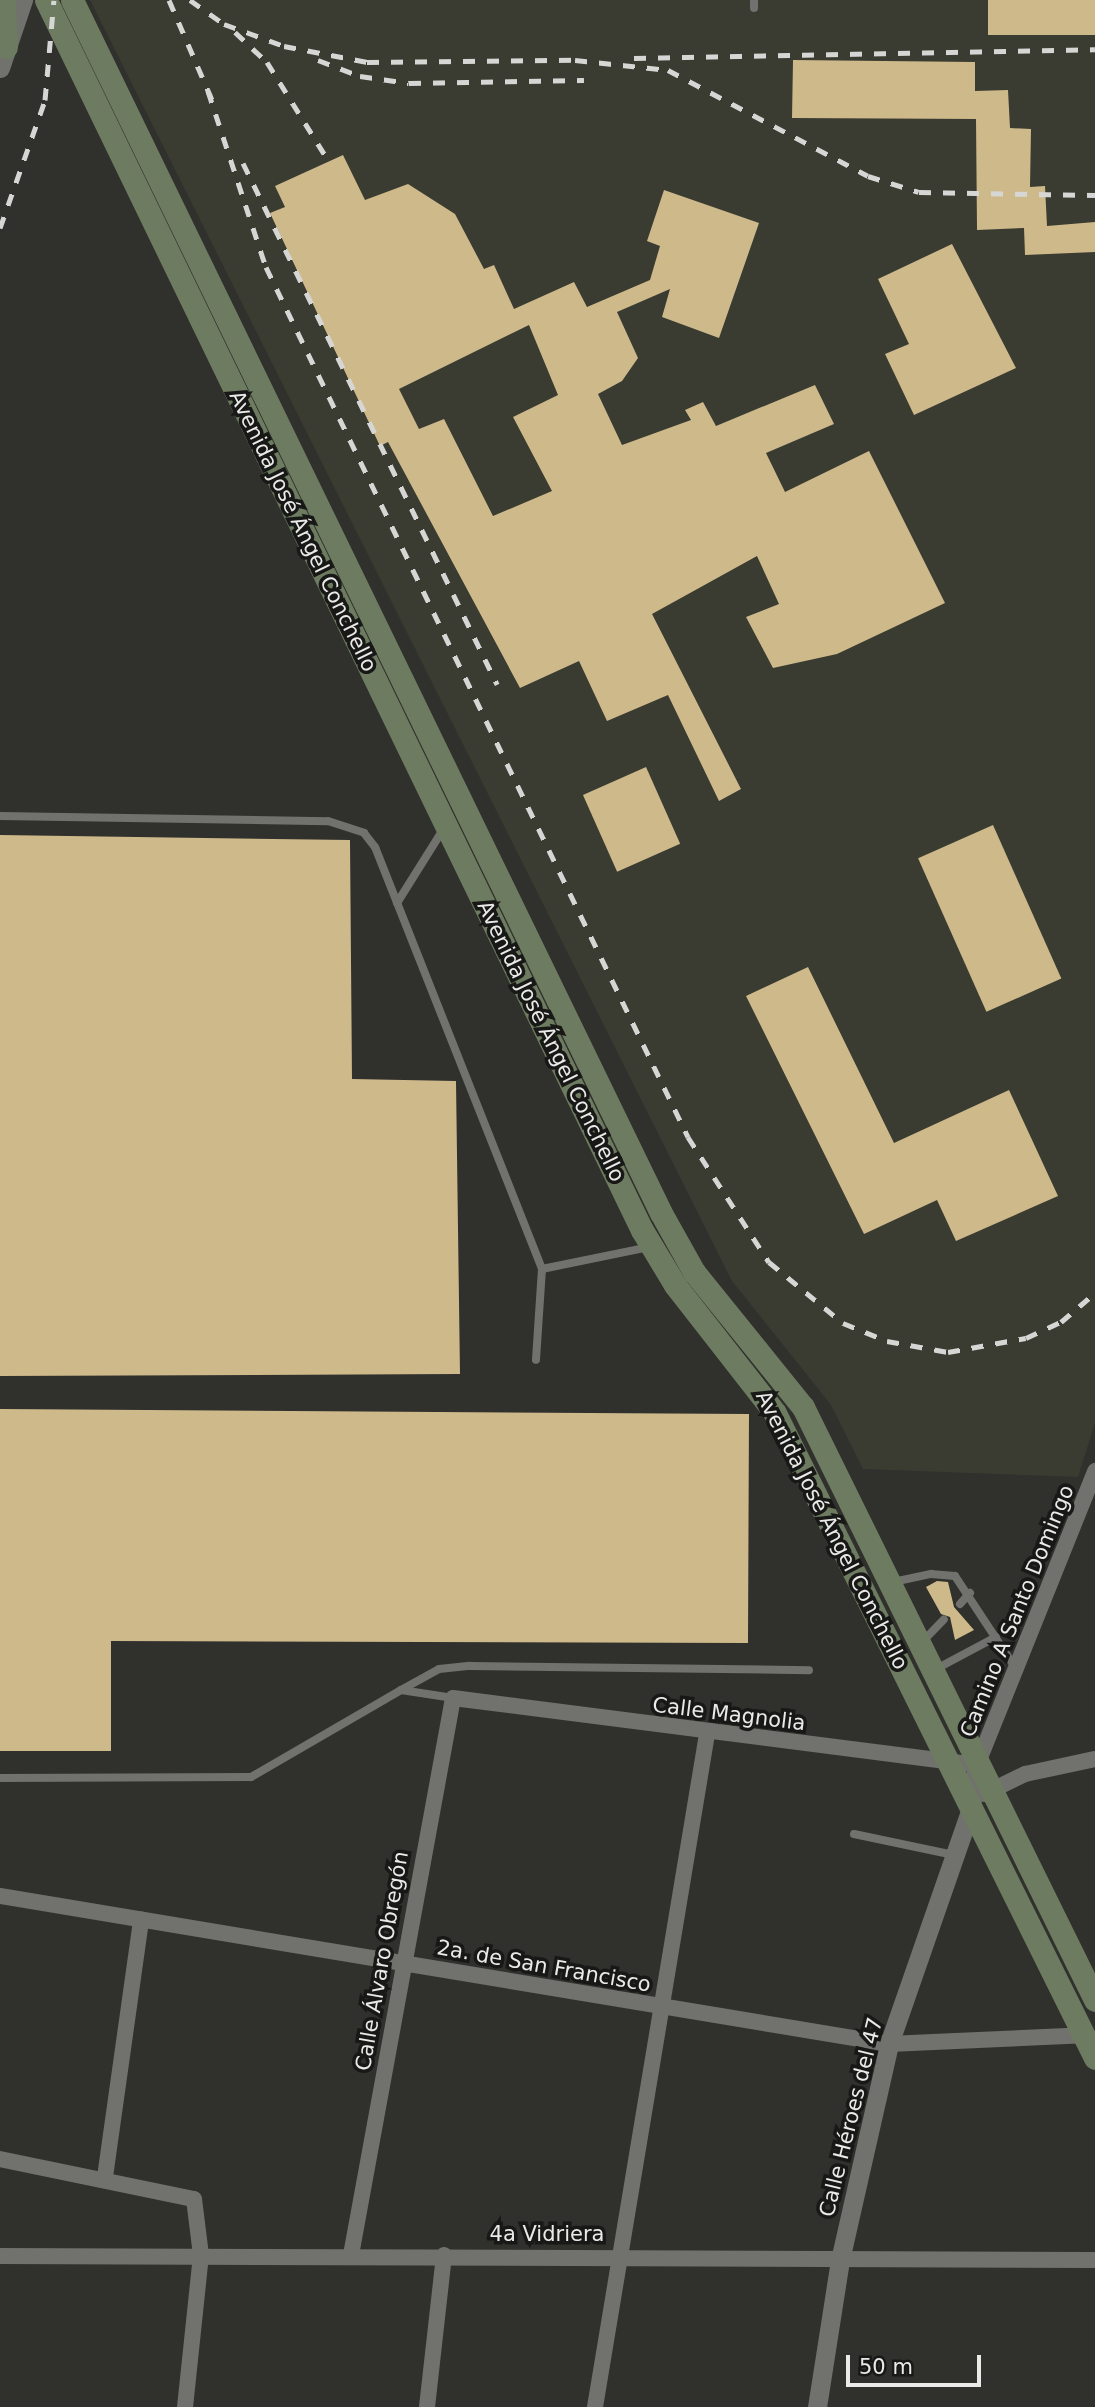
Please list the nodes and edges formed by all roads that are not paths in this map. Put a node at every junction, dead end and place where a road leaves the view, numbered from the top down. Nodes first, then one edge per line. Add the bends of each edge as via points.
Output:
1 (4, 0) edge
2 (23, 0) edge
3 (47, 0) edge
4 (72, 0) edge
5 (2, 54) edge
6 (0, 816) edge
7 (447, 823) junction
8 (397, 902) junction
9 (651, 1246) junction
10 (542, 1269) junction
11 (536, 1360) dead end
12 (1095, 1471) edge
13 (1092, 1489) edge
14 (893, 1582) junction
15 (970, 1593) junction
16 (960, 1604) dead end
17 (944, 1619) dead end
18 (996, 1637) junction
19 (921, 1643) junction
20 (809, 1670) dead end
21 (933, 1671) junction
22 (1019, 1674) junction
23 (401, 1690) junction
24 (453, 1698) junction
25 (707, 1734) junction
26 (1095, 1759) edge
27 (950, 1761) junction
28 (977, 1765) junction
29 (0, 1777) edge
30 (980, 1798) junction
31 (854, 1834) dead end
32 (954, 1856) junction
33 (0, 1896) edge
34 (141, 1920) junction
35 (403, 1964) junction
36 (1095, 2000) edge
37 (662, 2007) junction
38 (1084, 2035) junction
39 (889, 2044) junction
40 (1095, 2058) edge
41 (0, 2159) edge
42 (105, 2177) junction
43 (201, 2255) junction
44 (351, 2255) junction
45 (444, 2255) junction
46 (620, 2255) junction
47 (0, 2256) edge
48 (840, 2260) junction
49 (1095, 2260) edge
50 (185, 2407) edge
51 (427, 2407) edge
52 (595, 2407) edge
53 (817, 2407) edge

1 - 5 main road
2 - 5 street
3 - 7 main road, Avenida José Ángel Conchello
4 - 14 main road, Avenida José Ángel Conchello via 671,1234 694,1272 792,1388
6 - 8 lane via 348,824 375,847
7 - 8 lane
7 - 9 main road, Avenida José Ángel Conchello
8 - 10 lane
9 - 10 lane
9 - 27 main road, Avenida José Ángel Conchello via 704,1324 760,1386
10 - 11 lane
12 - 13 street, Camino A Santo Domingo
13 - 22 street, Camino A Santo Domingo
14 - 15 lane via 946,1573
14 - 19 main road, Avenida José Ángel Conchello
15 - 16 lane
15 - 18 lane
17 - 19 lane
18 - 21 lane
18 - 22 lane
19 - 21 main road, Avenida José Ángel Conchello
20 - 23 lane via 470,1666 439,1669
21 - 28 main road, Avenida José Ángel Conchello
22 - 28 street, Camino A Santo Domingo
23 - 24 lane
23 - 29 lane via 251,1777
24 - 25 street, Calle Magnolia
24 - 35 street, Calle Álvaro Obregón
25 - 27 street, Calle Magnolia
25 - 37 street
26 - 30 street via 1040,1770
27 - 28 street, Calle Magnolia
27 - 30 main road, Avenida José Ángel Conchello
28 - 30 main road, Avenida José Ángel Conchello
30 - 32 street, Calle Héroes del 47
30 - 36 main road, Avenida José Ángel Conchello
30 - 38 main road, Avenida José Ángel Conchello
31 - 32 lane
32 - 39 street, Calle Héroes del 47
33 - 34 street, 2a. de San Francisco
34 - 35 street, 2a. de San Francisco
34 - 42 street
35 - 37 street, 2a. de San Francisco
35 - 44 street, Calle Álvaro Obregón
37 - 39 street, 2a. de San Francisco
37 - 46 street
38 - 39 street, 2a. de San Francisco
38 - 40 main road, Avenida José Ángel Conchello
39 - 48 street, Calle Héroes del 47
41 - 42 street
42 - 43 street via 191,2196 200,2212
43 - 44 street, 4a Vidriera
43 - 47 street, 4a Vidriera
43 - 50 street
44 - 45 street, 4a Vidriera
45 - 46 street, 4a Vidriera
45 - 51 street
46 - 48 street, 4a Vidriera
46 - 52 street
48 - 49 street, 4a Vidriera
48 - 53 street, Calle Héroes del 47

